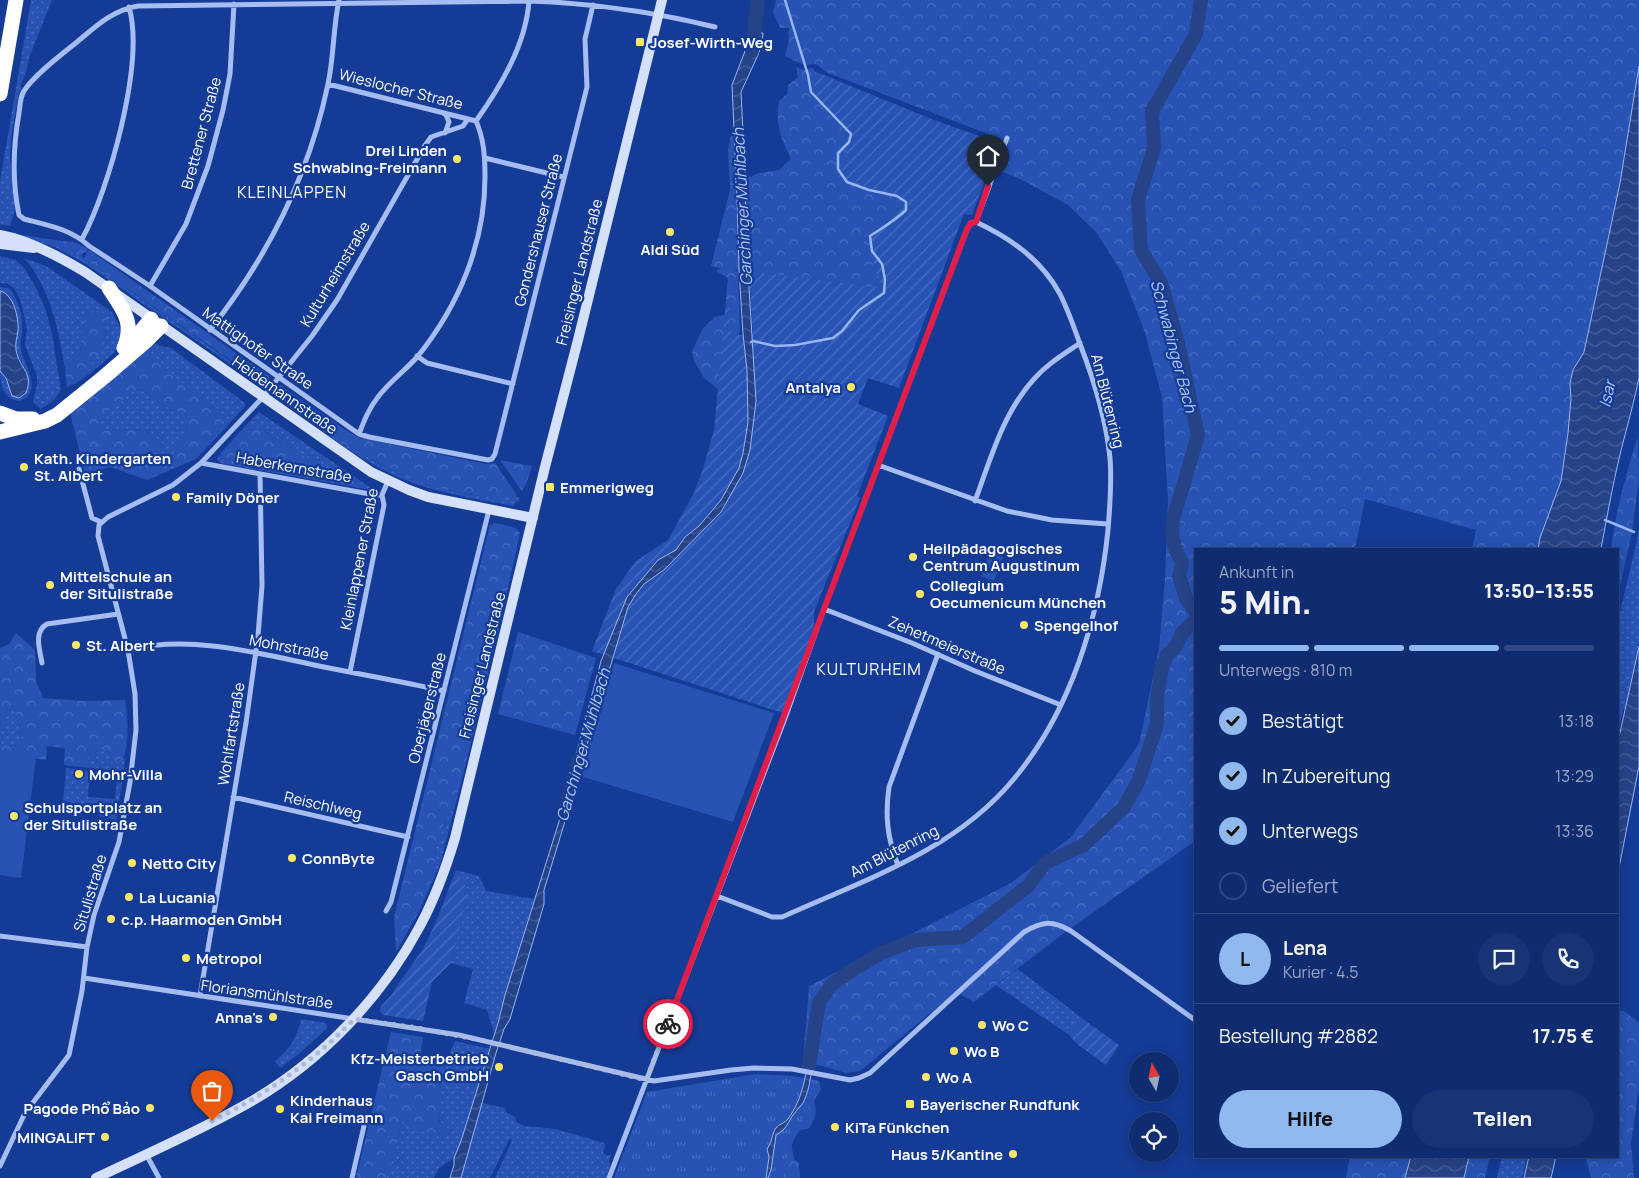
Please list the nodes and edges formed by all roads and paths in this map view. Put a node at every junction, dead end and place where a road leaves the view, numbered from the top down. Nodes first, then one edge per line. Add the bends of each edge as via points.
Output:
1 (16, 0) edge
2 (662, 0) edge
3 (339, 1) edge
4 (529, 1) edge
5 (234, 4) junction
6 (593, 6) junction
7 (129, 7) junction
8 (658, 14) junction
9 (715, 27) dead end
10 (328, 84) junction
11 (0, 94) edge
12 (442, 112) junction
13 (468, 119) junction
14 (476, 121) junction
15 (445, 133) junction
16 (1007, 138) dead end
17 (485, 158) junction
18 (563, 177) junction
19 (976, 222) junction
20 (0, 235) edge
21 (82, 239) junction
22 (0, 244) edge
23 (40, 249) junction
24 (150, 286) junction
25 (109, 288) junction
26 (156, 322) junction
27 (210, 330) junction
28 (1080, 343) junction
29 (121, 354) junction
30 (417, 356) junction
31 (279, 377) junction
32 (513, 384) junction
33 (78, 394) junction
34 (263, 397) junction
35 (55, 412) junction
36 (0, 413) edge
37 (0, 432) edge
38 (359, 434) junction
39 (492, 459) joint
40 (201, 463) junction
41 (878, 465) junction
42 (79, 469) dead end
43 (260, 474) junction
44 (388, 481) junction
45 (382, 495) junction
46 (975, 501) junction
47 (489, 510) junction
48 (533, 518) junction
49 (101, 522) junction
50 (1108, 524) junction
51 (824, 609) junction
52 (118, 614) junction
53 (128, 650) junction
54 (256, 653) junction
55 (938, 654) junction
56 (42, 663) dead end
57 (350, 672) junction
58 (444, 691) junction
59 (1061, 705) junction
60 (233, 797) junction
61 (408, 837) junction
62 (898, 865) junction
63 (717, 896) junction
64 (386, 911) dead end
65 (0, 936) edge
66 (87, 947) junction
67 (84, 978) junction
68 (200, 996) junction
69 (354, 1019) junction
70 (1194, 1019) edge
71 (646, 1080) junction
72 (364, 1126) dead end
73 (146, 1154) junction
74 (0, 1166) edge
75 (96, 1178) edge
76 (159, 1178) edge
77 (352, 1178) edge
78 (609, 1178) edge

1 - 11 highway
2 - 8 main road, Freisinger Landstraße
3 - 4 street
3 - 5 street
3 - 10 street
4 - 6 street
4 - 14 street via 518,48 497,90
5 - 7 street
5 - 24 street, Brettener Straße via 230,74 208,166 186,224
6 - 8 street
6 - 18 street, Gondershauser Straße via 585,39 587,87
7 - 21 street via 132,45 128,94 111,164
7 - 21 street, Mattighofer Straße via 98,24 45,69 22,94 14,141 19,215
8 - 9 street
8 - 48 main road, Freisinger Landstraße
10 - 12 street, Wieslocher Straße
10 - 27 street via 310,147 279,224 238,295
12 - 13 street, Wieslocher Straße
12 - 15 street via 449,122
13 - 14 street
13 - 15 street, Kulturheimstraße via 464,126
14 - 17 street via 482,133
15 - 31 street, Kulturheimstraße via 431,137 424,146 337,300
16 - 19 street
17 - 18 street
17 - 30 street via 485,195 477,246 447,315
18 - 32 street, Gondershauser Straße
19 - 28 street, Am Blütenring via 1012,241 1041,266 1059,293
19 - 41 street via 967,229
20 - 23 main road, Heidemannstraße via 23,240
21 - 24 street, Mattighofer Straße
22 - 23 main road, Heidemannstraße
23 - 25 main road, Heidemannstraße via 69,262
24 - 27 street, Mattighofer Straße
25 - 26 main road, Heidemannstraße
25 - 29 highway via 129,326
26 - 29 highway
26 - 33 highway via 147,340
26 - 34 main road, Heidemannstraße
27 - 31 street, Mattighofer Straße
28 - 46 street via 1035,377 1010,410
28 - 50 street, Am Blütenring via 1107,437 1111,479
29 - 33 highway
30 - 32 street via 427,363
30 - 38 street via 377,398
31 - 34 street, Kulturheimstraße
31 - 38 street, Mattighofer Straße
32 - 39 street, Gondershauser Straße
33 - 35 highway
34 - 40 street, Kulturheimstraße
34 - 44 main road, Heidemannstraße via 355,463
35 - 36 highway via 33,419
35 - 37 highway via 46,421
38 - 39 street, Mattighofer Straße
40 - 43 street, Haberkernstraße
40 - 49 street, Kulturheimstraße via 173,485
41 - 46 street
41 - 51 street
42 - 49 street via 92,518
43 - 45 street, Haberkernstraße
43 - 54 street, Wohlfartstraße via 262,586
44 - 45 street, Kleinlappener Straße
44 - 47 main road, Heidemannstraße via 428,497
45 - 57 street, Kleinlappener Straße via 384,505
46 - 50 street via 1020,515
47 - 48 main road, Heidemannstraße
47 - 58 street, Oberjägerstraße
48 - 69 main road, Freisinger Landstraße via 445,870 420,926 401,958
49 - 52 street, Situlistraße via 98,536
50 - 59 street, Am Blütenring via 1104,568 1089,631
51 - 55 street, Zehetmeierstraße
51 - 63 street
52 - 53 street, Situlistraße
52 - 56 street via 47,624 38,635
53 - 54 street, Mohrstraße via 189,645
53 - 66 street, Situlistraße via 136,713 131,776 119,842 100,893
54 - 57 street, Mohrstraße
54 - 60 street, Wohlfartstraße
55 - 59 street, Zehetmeierstraße
55 - 62 street via 890,787 887,832
57 - 58 street, Mohrstraße
58 - 61 street, Oberjägerstraße
59 - 62 street, Am Blütenring via 1034,755 989,806 924,853
60 - 61 street, Reischlweg
60 - 68 street, Wohlfartstraße
61 - 64 street, Oberjägerstraße
62 - 63 street, Am Blütenring via 782,917 772,917
63 - 71 street
65 - 66 street
66 - 67 street, Situlistraße
67 - 68 street, Floriansmühlstraße
67 - 74 street, Situlistraße via 69,1055 25,1113
68 - 69 street, Floriansmühlstraße
69 - 71 street, Floriansmühlstraße via 490,1042
69 - 73 main road, Freisinger Landstraße via 302,1066 261,1095
70 - 71 street, Floriansmühlstraße via 1071,930 1050,922 1024,932 865,1076 844,1079 802,1070 754,1068
71 - 78 street
72 - 77 street
73 - 75 main road, Freisinger Landstraße
73 - 76 street

